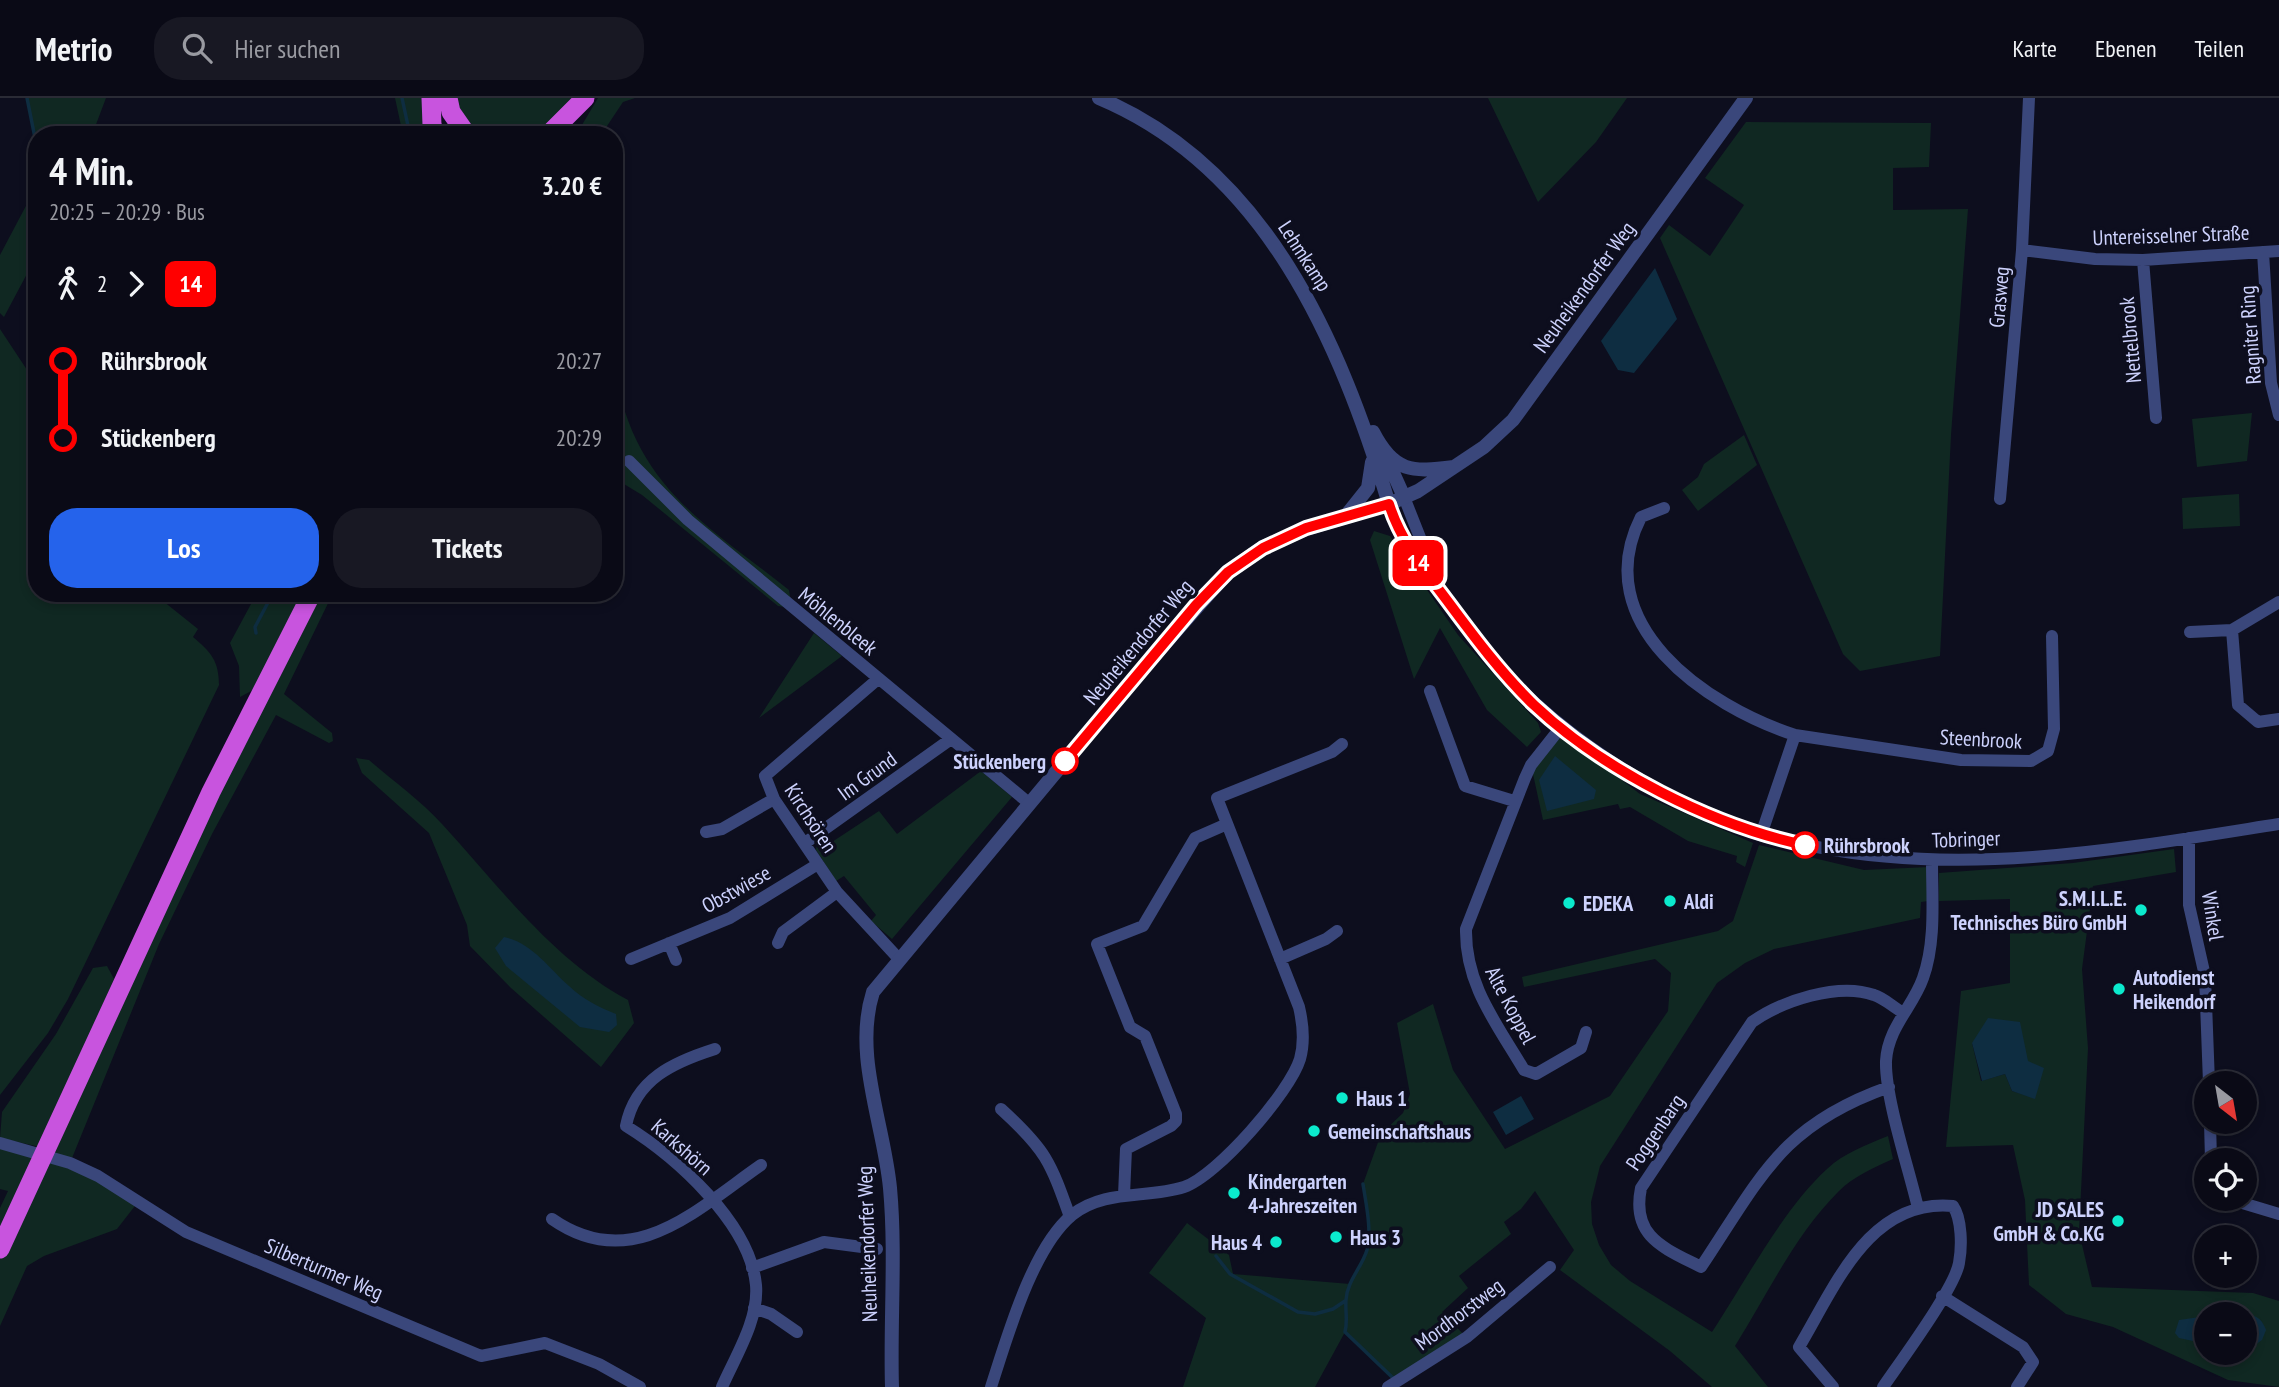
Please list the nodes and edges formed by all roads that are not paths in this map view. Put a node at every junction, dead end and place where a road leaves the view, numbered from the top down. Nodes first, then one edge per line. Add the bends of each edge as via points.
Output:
1 (431, 98) edge
2 (448, 98) edge
3 (585, 98) edge
4 (1098, 98) edge
5 (1746, 98) edge
6 (2029, 98) edge
7 (432, 126) edge
8 (461, 126) edge
9 (557, 126) edge
10 (569, 126) edge
11 (2022, 250) junction
12 (2263, 251) junction
13 (2279, 251) edge
14 (2143, 260) junction
15 (2279, 415) edge
16 (2156, 418) dead end
17 (1376, 446) junction
18 (629, 461) dead end
19 (1457, 467) junction
20 (1404, 497) junction
21 (2000, 499) dead end
22 (1389, 504) junction
23 (1664, 508) dead end
24 (1344, 518) junction
25 (1447, 600) junction
26 (307, 602) edge
27 (2279, 602) edge
28 (2232, 630) junction
29 (2190, 632) dead end
30 (2052, 636) dead end
31 (878, 678) junction
32 (1430, 691) dead end
33 (2279, 719) edge
34 (1561, 727) junction
35 (1795, 734) junction
36 (951, 739) junction
37 (1342, 744) dead end
38 (774, 799) junction
39 (1514, 801) junction
40 (1030, 804) junction
41 (1227, 824) junction
42 (2279, 824) edge
43 (706, 832) dead end
44 (1761, 835) junction
45 (2189, 838) junction
46 (805, 843) junction
47 (1932, 861) junction
48 (818, 864) junction
49 (837, 892) junction
50 (1337, 931) dead end
51 (669, 943) junction
52 (778, 943) dead end
53 (631, 958) dead end
54 (899, 959) junction
55 (1280, 959) junction
56 (677, 960) dead end
57 (1902, 1012) junction
58 (1586, 1032) dead end
59 (715, 1049) dead end
60 (2209, 1071) edge
61 (1889, 1087) junction
62 (1001, 1109) dead end
63 (0, 1143) edge
64 (761, 1165) dead end
65 (1124, 1195) junction
66 (711, 1200) junction
67 (2257, 1207) edge
68 (1918, 1208) junction
69 (2279, 1214) edge
70 (1070, 1217) junction
71 (552, 1219) dead end
72 (0, 1249) edge
73 (877, 1249) dead end
74 (1549, 1267) dead end
75 (752, 1268) junction
76 (1942, 1296) junction
77 (754, 1308) junction
78 (797, 1332) dead end
79 (640, 1387) edge
80 (722, 1387) edge
81 (892, 1387) edge
82 (991, 1387) edge
83 (1388, 1387) edge
84 (1833, 1387) edge
85 (1883, 1387) edge
86 (2017, 1387) edge

1 - 7 highway
2 - 8 highway
3 - 9 highway
3 - 10 highway
4 - 17 street, Lehmkamp via 1164,132 1211,171 1256,219 1314,306
5 - 19 street, Neuheikendorfer Weg via 1513,420
6 - 11 street, Grasweg
11 - 14 street, Untereisselner Straße
11 - 21 street, Grasweg
12 - 13 street, Untereisselner Straße
12 - 14 street, Untereisselner Straße
12 - 15 street, Ragniter Ring via 2271,383
14 - 16 street, Nettelbrook
17 - 19 street via 1410,470
17 - 20 street
17 - 22 street
17 - 24 street via 1370,482
18 - 31 street, Möhlenbleek via 668,504
19 - 20 street, Neuheikendorfer Weg
20 - 22 street, Neuheikendorfer Weg
20 - 25 street, Tobringer
22 - 24 street, Neuheikendorfer Weg
22 - 25 street, Tobringer via 1396,528
23 - 35 street via 1641,517 1627,555 1630,593 1640,623 1663,654 1709,692 1743,713
24 - 40 street, Neuheikendorfer Weg via 1306,528 1263,548 1228,572
25 - 34 street, Tobringer via 1504,673
26 - 72 highway via 211,792
27 - 28 street
28 - 29 street
28 - 33 street via 2238,705 2258,722
30 - 35 street, Steenbrook via 2054,729 2048,751 2031,761 1951,759
31 - 36 street, Möhlenbleek
31 - 38 street, Kirchsören via 765,776
32 - 39 street via 1465,786
34 - 39 street, Alte Koppel via 1531,765
34 - 44 street, Tobringer via 1647,785
35 - 44 street
36 - 40 street, Möhlenbleek
36 - 46 street, Im Grund
37 - 41 street via 1217,798
38 - 43 street via 722,829
38 - 46 street, Kirchsören
39 - 58 street, Alte Koppel via 1466,929 1472,980 1524,1070 1536,1074 1581,1048
40 - 54 street, Neuheikendorfer Weg
41 - 55 street
41 - 65 street via 1195,838 1143,926 1097,944 1130,1027 1145,1037 1176,1114 1171,1126 1126,1149
42 - 45 street, Tobringer
44 - 47 street, Tobringer via 1862,856
45 - 47 street, Tobringer via 2072,853
45 - 60 street, Winkel via 2191,920 2205,975
46 - 48 street, Kirchsören
47 - 57 street via 1931,950 1922,981
48 - 49 street, Kirchsören
48 - 51 street, Obstwiese via 730,918
49 - 52 street via 783,932
49 - 54 street, Kirchsören
50 - 55 street
51 - 53 street, Obstwiese
51 - 56 street
54 - 81 street, Neuheikendorfer Weg via 873,992 865,1015 864,1043 890,1189
55 - 65 street via 1303,1023 1300,1059 1289,1080 1211,1173 1185,1186
57 - 61 street via 1886,1060
57 - 61 street, Poggenbarg via 1875,995 1854,990 1772,1008 1752,1022 1641,1188 1637,1206 1650,1238 1701,1267 1790,1141 1824,1115
59 - 66 street, Karkshörn via 677,1061 650,1081 629,1111 626,1126 677,1163
61 - 68 street
62 - 70 street via 1033,1137 1048,1158
63 - 79 street, Silberturmer Weg via 60,1159 98,1176 186,1233 481,1356 545,1343
64 - 66 street, Karkshörn
65 - 70 street via 1101,1199
66 - 71 street, Karkshörn via 666,1230 643,1239 603,1242
66 - 75 street, Karkshörn via 744,1247
67 - 69 street
68 - 76 street via 1952,1206 1959,1214 1959,1265
68 - 84 street via 1879,1226 1857,1251 1799,1347
70 - 82 street via 1052,1237 1016,1313
73 - 75 street via 824,1241
74 - 83 street, Mordhorstweg via 1467,1337
75 - 77 street, Karkshörn
76 - 85 street
76 - 86 street via 2022,1348 2033,1362
77 - 78 street
77 - 80 street, Karkshörn

